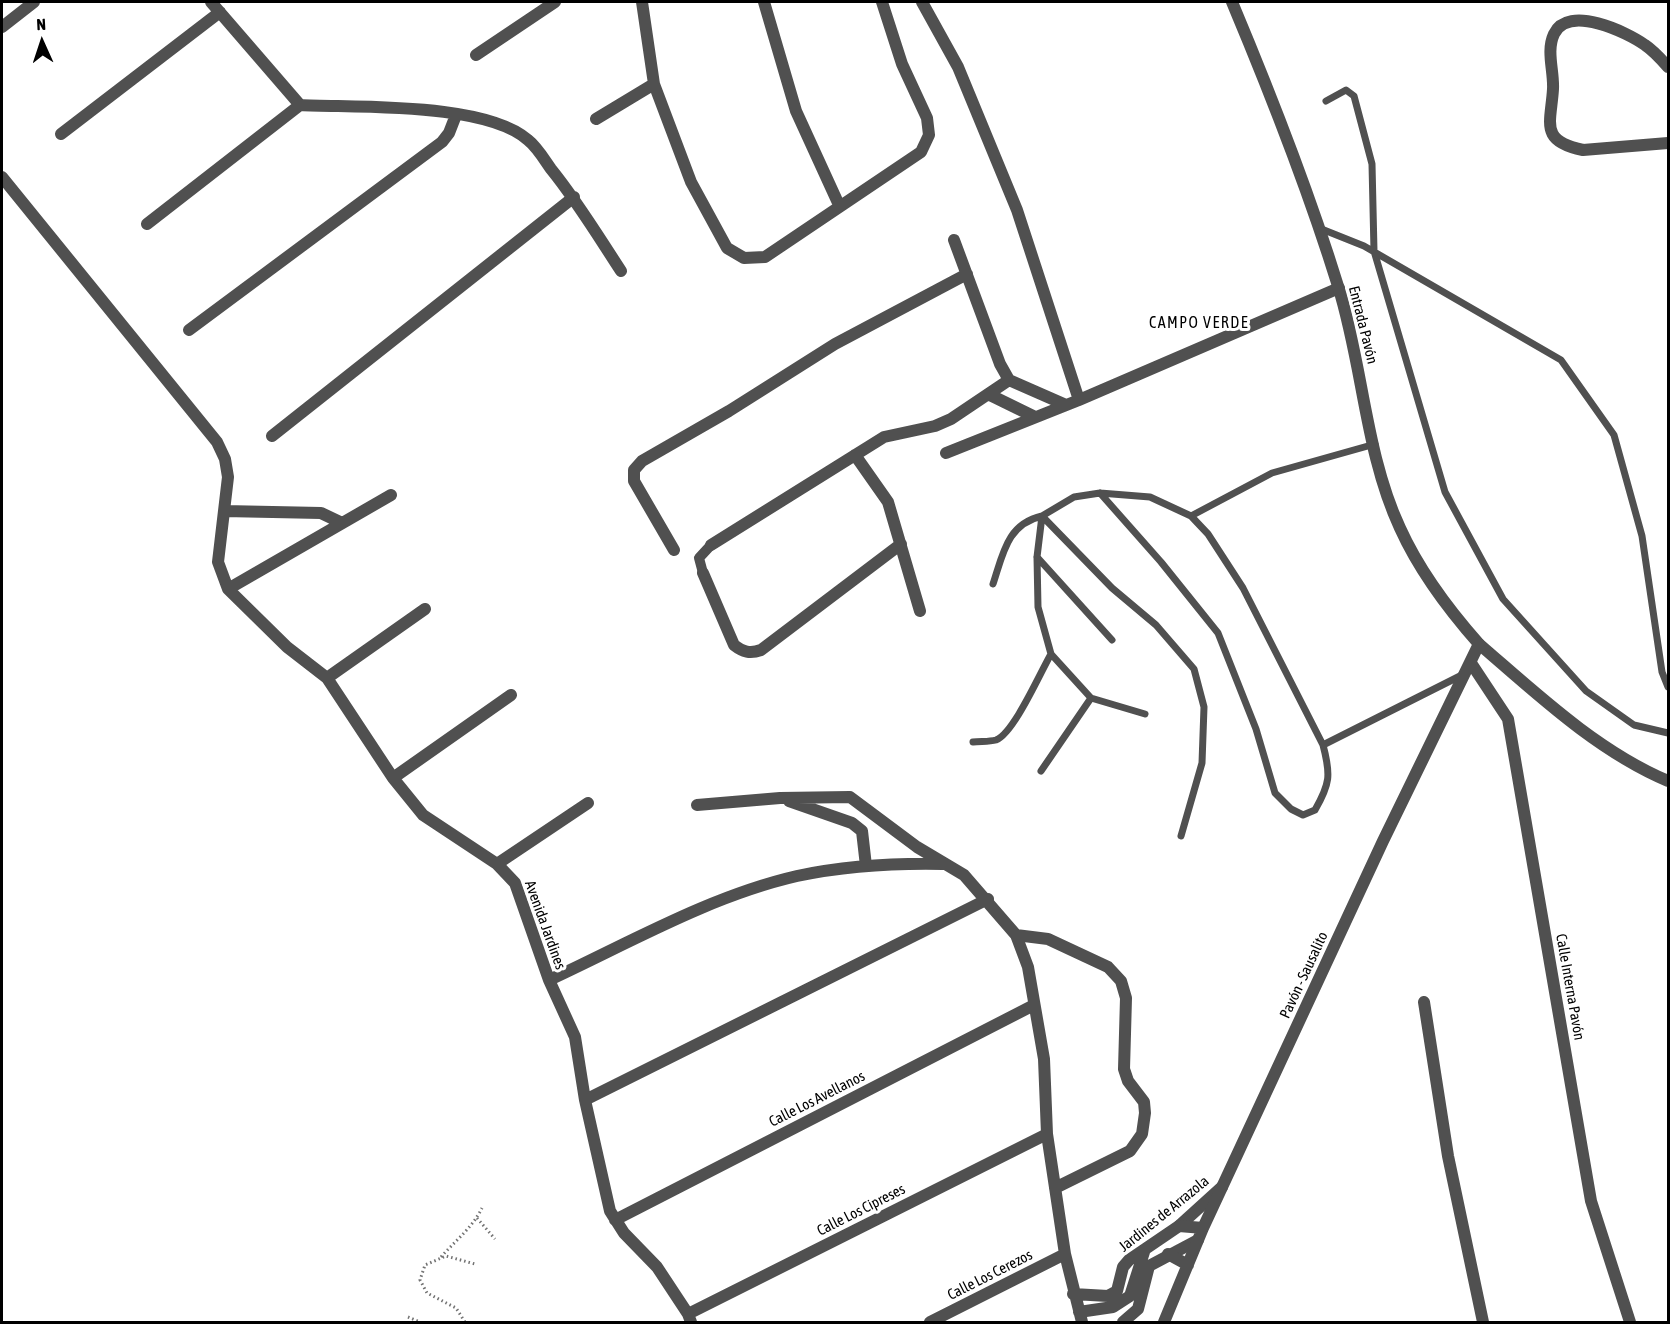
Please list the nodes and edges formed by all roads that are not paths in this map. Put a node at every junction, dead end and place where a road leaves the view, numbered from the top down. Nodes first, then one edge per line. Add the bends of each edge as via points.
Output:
1 (34, 2) edge
2 (211, 2) edge
3 (555, 2) edge
4 (642, 2) edge
5 (764, 2) edge
6 (882, 2) edge
7 (922, 2) edge
8 (1232, 2) edge
9 (220, 12) junction
10 (2, 27) edge
11 (476, 55) dead end
12 (1668, 67) edge
13 (654, 84) junction
14 (1326, 101) dead end
15 (300, 105) junction
16 (456, 115) junction
17 (596, 118) dead end
18 (61, 134) dead end
19 (1668, 143) edge
20 (2, 177) edge
21 (573, 197) junction
22 (839, 204) junction
23 (147, 224) dead end
24 (1319, 228) junction
25 (954, 240) dead end
26 (1374, 251) junction
27 (621, 271) dead end
28 (967, 274) junction
29 (1339, 288) junction
30 (189, 330) dead end
31 (1009, 380) junction
32 (988, 394) junction
33 (1079, 400) junction
34 (1066, 405) junction
35 (1035, 417) junction
36 (272, 436) dead end
37 (1375, 444) junction
38 (946, 453) dead end
39 (855, 455) junction
40 (1100, 493) junction
41 (391, 495) dead end
42 (224, 511) junction
43 (1042, 516) junction
44 (1191, 516) junction
45 (342, 523) junction
46 (902, 544) junction
47 (711, 545) joint
48 (674, 550) dead end
49 (1036, 557) junction
50 (704, 573) joint
51 (993, 584) dead end
52 (228, 589) junction
53 (425, 609) dead end
54 (920, 611) dead end
55 (1112, 640) dead end
56 (1479, 644) junction
57 (1051, 654) junction
58 (1469, 668) junction
59 (327, 678) junction
60 (1668, 687) edge
61 (511, 695) dead end
62 (1091, 698) junction
63 (1145, 714) dead end
64 (1668, 733) edge
65 (973, 742) dead end
66 (1323, 746) junction
67 (1041, 771) dead end
68 (393, 778) junction
69 (1668, 781) edge
70 (780, 798) junction
71 (588, 803) dead end
72 (697, 805) dead end
73 (1181, 836) dead end
74 (497, 864) junction
75 (946, 865) junction
76 (866, 866) junction
77 (988, 899) junction
78 (1016, 935) junction
79 (549, 980) junction
80 (1424, 1002) dead end
81 (1034, 1005) junction
82 (585, 1100) junction
83 (1047, 1134) junction
84 (1223, 1186) junction
85 (1055, 1188) junction
86 (615, 1220) junction
87 (1179, 1226) junction
88 (1203, 1228) junction
89 (1198, 1240) junction
90 (1145, 1249) junction
91 (1065, 1254) junction
92 (1168, 1254) junction
93 (1188, 1265) junction
94 (1073, 1294) junction
95 (1080, 1317) edge
96 (689, 1318) edge
97 (930, 1323) edge
98 (1123, 1323) edge
99 (1164, 1323) edge
100 (1483, 1323) edge
101 (1630, 1323) edge

1 - 10 street
2 - 9 street
3 - 11 street
4 - 13 street
5 - 22 street via 796,111
6 - 22 street via 902,64 927,118 929,135 921,152
7 - 33 street via 958,67 1017,210
8 - 24 street, Entrada Pavón via 1282,123
9 - 15 street
9 - 18 street
12 - 19 street via 1643,43 1598,22 1564,24 1555,32 1552,43 1553,91 1548,118 1555,138 1563,145 1583,150
13 - 17 street
13 - 22 street via 691,182 732,252 751,259 765,257
14 - 26 lane via 1346,90 1353,96 1372,164
15 - 16 street
15 - 23 street
16 - 21 street via 482,118 528,140
16 - 30 street via 442,142
20 - 42 street via 218,442 228,477
21 - 27 street
21 - 36 street
24 - 26 lane
24 - 29 street, Entrada Pavón
25 - 28 street
26 - 60 lane via 1561,360 1614,435 1642,536 1662,672
26 - 64 lane via 1445,492 1503,599 1586,691 1634,725
28 - 31 street via 999,364
28 - 48 street via 835,344 642,461 634,470 634,481
29 - 33 street
29 - 37 street, Entrada Pavón
31 - 32 street
31 - 34 street
32 - 35 street
32 - 39 street via 951,419 884,437
33 - 34 street
34 - 35 street
35 - 38 street
37 - 44 lane via 1272,473
37 - 56 street, Entrada Pavón via 1400,528 1440,595
39 - 46 street via 888,502
39 - 47 street
40 - 43 lane via 1074,497
40 - 44 lane via 1150,497
40 - 66 lane via 1218,633 1256,729 1275,793 1303,815 1315,810 1324,795 1330,770
41 - 45 street
42 - 45 street via 321,513
42 - 52 street, Avenida Jardines via 218,552 220,571
43 - 49 lane
43 - 51 lane via 1018,526 1009,537
43 - 73 lane via 1112,588 1156,625 1194,669 1204,707 1202,763
44 - 66 lane via 1208,534 1243,588
45 - 52 street
46 - 50 street via 761,650 752,652 734,645
46 - 54 street
47 - 50 street via 699,558
49 - 55 lane
49 - 57 lane via 1038,608
52 - 59 street, Avenida Jardines via 287,647
53 - 59 street
56 - 58 street, Pavón - Sausalito
56 - 69 street, Entrada Pavón via 1609,748
57 - 62 lane
57 - 65 lane via 1021,712 1005,733 996,740
58 - 66 lane
58 - 84 street, Pavón - Sausalito via 1383,841
58 - 101 street, Calle Interna Pavón via 1508,719 1591,1201
59 - 68 street, Avenida Jardines
61 - 68 street
62 - 63 lane
62 - 67 lane
68 - 74 street, Avenida Jardines via 423,815
70 - 72 street
70 - 75 street via 850,796
70 - 76 street via 852,823 862,831
71 - 74 street
74 - 79 street, Avenida Jardines via 515,883
75 - 76 street
75 - 77 street via 964,875
76 - 79 street via 798,876 713,903
77 - 78 street
77 - 82 street
78 - 81 street via 1028,967
78 - 85 street via 1048,939 1108,967 1121,981 1126,998 1124,1069 1144,1102 1142,1134 1130,1151
79 - 82 street, Avenida Jardines via 575,1037
80 - 100 street via 1448,1156
81 - 83 street via 1044,1059
81 - 86 street, Calle Los Avellanos
82 - 86 street, Avenida Jardines
83 - 85 street
83 - 96 street, Calle Los Cipreses
84 - 87 street, Jardines de Arrazola
84 - 88 street, Pavón - Sausalito
85 - 91 street
86 - 96 street, Avenida Jardines via 657,1267
87 - 88 street
87 - 90 street, Jardines de Arrazola
88 - 89 street, Pavón - Sausalito
89 - 92 street, Jardines de Arrazola
89 - 93 street, Pavón - Sausalito
90 - 94 street, Jardines de Arrazola via 1123,1268 1117,1291 1108,1296
90 - 95 street via 1130,1296 1113,1307
91 - 94 street
91 - 97 street, Calle Los Cerezos
92 - 93 street
92 - 98 street, Jardines de Arrazola via 1149,1266 1138,1309
93 - 99 street, Pavón - Sausalito
94 - 95 street

